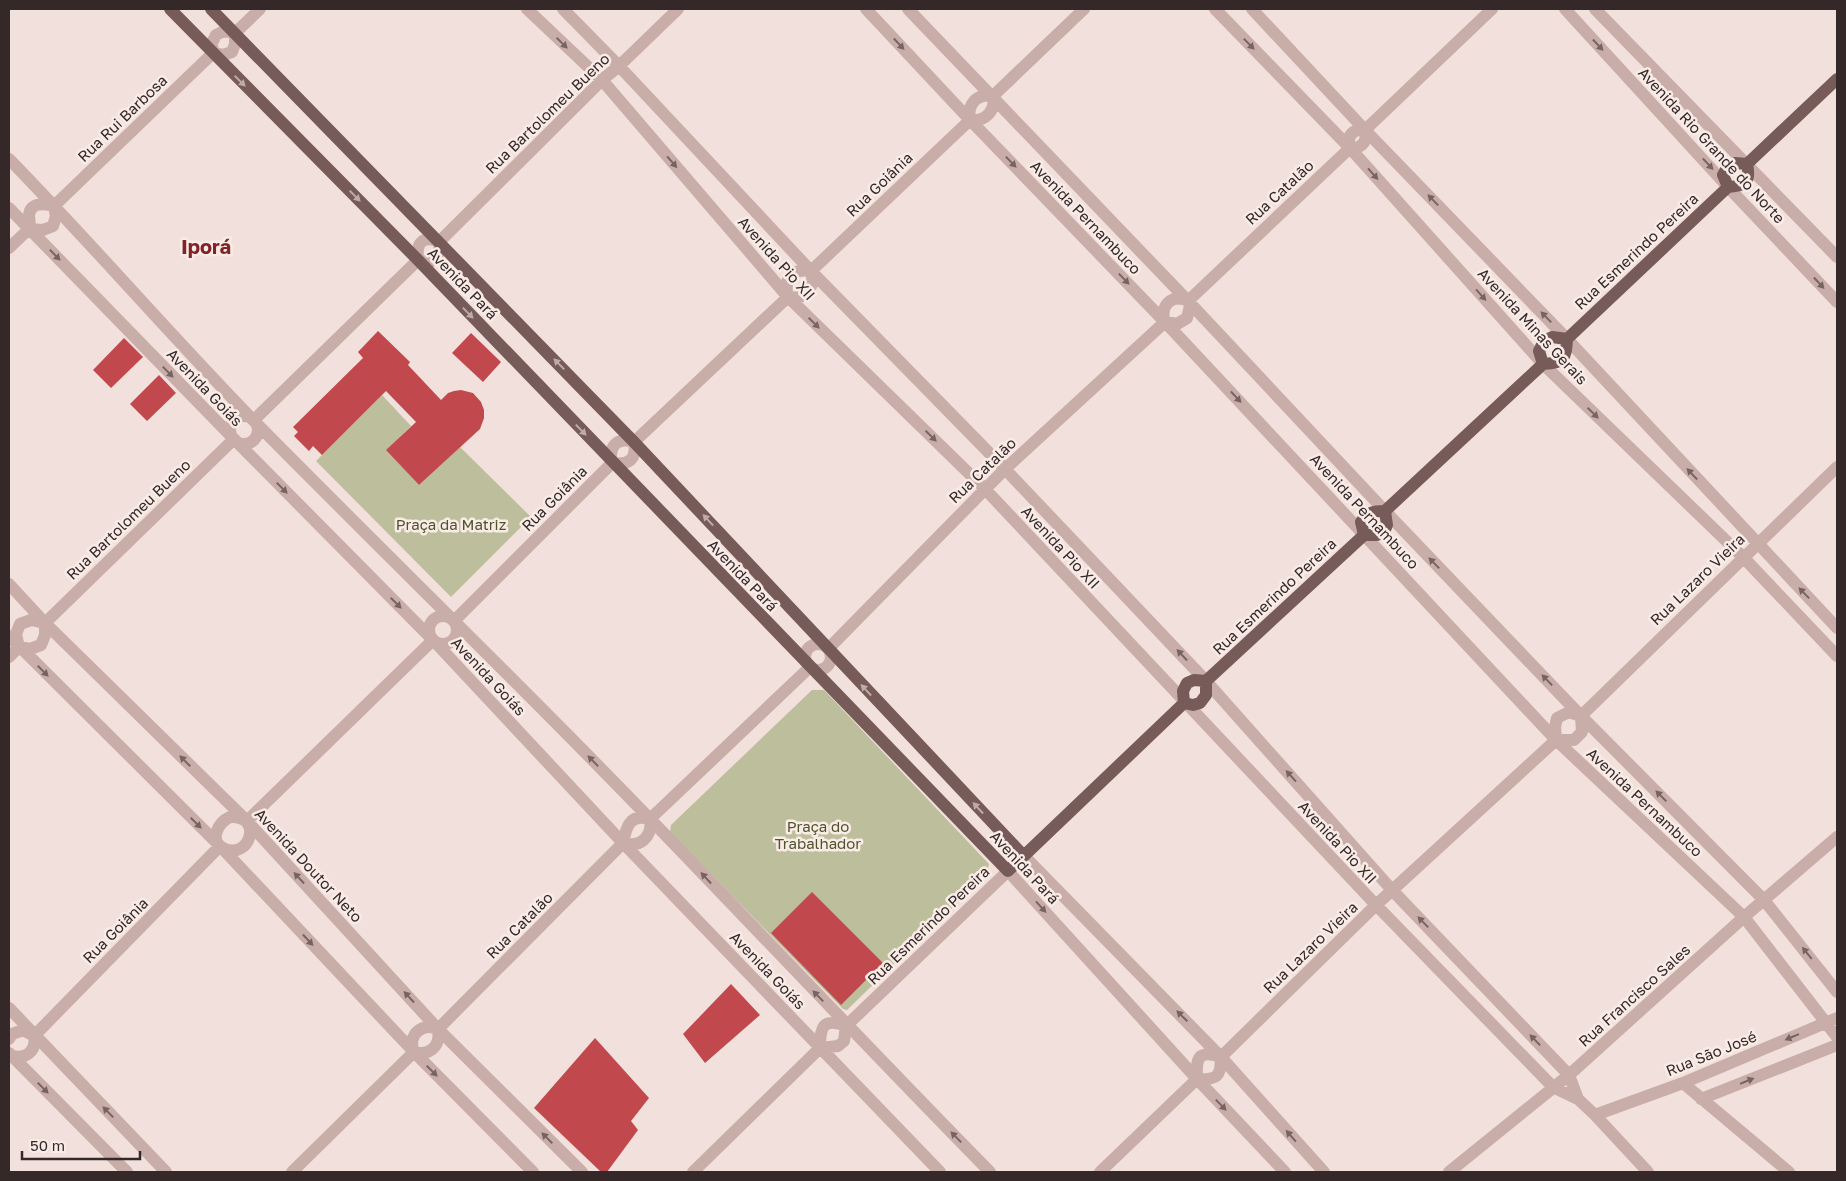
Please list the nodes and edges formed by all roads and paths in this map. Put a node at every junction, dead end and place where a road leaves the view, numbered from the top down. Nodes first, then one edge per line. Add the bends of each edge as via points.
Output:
1 (170, 9) edge
2 (211, 9) edge
3 (260, 9) edge
4 (527, 9) edge
5 (563, 9) edge
6 (678, 9) edge
7 (866, 9) edge
8 (908, 9) edge
9 (1084, 9) edge
10 (1215, 9) edge
11 (1252, 9) edge
12 (1492, 9) edge
13 (1565, 9) edge
14 (1595, 9) edge
15 (235, 33) junction
16 (213, 53) junction
17 (619, 66) junction
18 (1837, 79) edge
19 (602, 80) junction
20 (993, 96) junction
21 (970, 120) junction
22 (1365, 130) junction
23 (1350, 148) junction
24 (9, 160) edge
25 (1747, 164) junction
26 (1728, 187) junction
27 (54, 206) junction
28 (9, 208) edge
29 (29, 229) junction
30 (440, 241) junction
31 (9, 248) edge
32 (1837, 257) edge
33 (418, 260) junction
34 (811, 271) junction
35 (788, 297) junction
36 (1188, 301) junction
37 (1837, 302) edge
38 (1165, 322) junction
39 (1567, 339) junction
40 (1543, 364) junction
41 (254, 420) junction
42 (234, 439) junction
43 (634, 442) junction
44 (612, 463) junction
45 (1837, 467) edge
46 (1005, 469) junction
47 (985, 489) junction
48 (1385, 511) junction
49 (1364, 535) junction
50 (1757, 544) junction
51 (1743, 557) junction
52 (9, 584) edge
53 (455, 620) junction
54 (45, 623) junction
55 (1837, 628) edge
56 (9, 636) edge
57 (433, 640) junction
58 (19, 647) junction
59 (828, 649) junction
60 (1837, 656) edge
61 (9, 657) edge
62 (810, 667) junction
63 (1206, 681) junction
64 (1184, 703) junction
65 (1581, 716) junction
66 (1556, 740) junction
67 (650, 819) junction
68 (247, 822) junction
69 (1837, 838) edge
70 (623, 843) junction
71 (220, 846) junction
72 (1024, 856) junction
73 (1008, 871) junction
74 (1392, 890) junction
75 (1764, 900) junction
76 (1376, 905) junction
77 (1744, 917) junction
78 (1837, 992) edge
79 (9, 1008) edge
80 (1832, 1020) edge
81 (846, 1026) junction
82 (438, 1029) junction
83 (34, 1036) junction
84 (1837, 1037) edge
85 (9, 1039) edge
86 (1837, 1044) edge
87 (820, 1048) junction
88 (414, 1052) junction
89 (9, 1054) edge
90 (1222, 1056) junction
91 (1569, 1075) junction
92 (1197, 1079) junction
93 (1683, 1083) junction
94 (1554, 1087) junction
95 (1701, 1098) junction
96 (1578, 1099) junction
97 (1595, 1115) junction
98 (127, 1172) edge
99 (166, 1172) edge
100 (292, 1172) edge
101 (533, 1172) edge
102 (582, 1172) edge
103 (692, 1172) edge
104 (940, 1172) edge
105 (990, 1172) edge
106 (1100, 1172) edge
107 (1286, 1172) edge
108 (1324, 1172) edge
109 (1449, 1172) edge
110 (1648, 1172) edge
111 (1789, 1172) edge

1 - 16 main road, Avenida Pará
2 - 15 main road, Avenida Pará
3 - 15 street, Rua Rui Barbosa
4 -> 19 street, Avenida Pio XII
5 - 17 street, Avenida Pio XII
6 - 17 street, Rua Bartolomeu Bueno
7 -> 21 street, Avenida Pernambuco
8 - 20 street, Avenida Pernambuco
9 - 20 street, Rua Goiânia
10 -> 23 street, Avenida Minas Gerais
11 - 22 street, Avenida Minas Gerais
12 - 22 street, Rua Catalão
13 -> 26 street, Avenida Rio Grande do Norte
14 - 25 street, Avenida Rio Grande do Norte
15 - 16 street, Rua Rui Barbosa via 224,31 216,34 212,43
15 - 16 street, Rua Rui Barbosa via 236,44 232,52 223,55
15 - 30 main road, Avenida Pará
16 - 27 street, Rua Rui Barbosa
16 -> 33 main road, Avenida Pará
17 - 19 street, Rua Bartolomeu Bueno
17 - 34 street, Avenida Pio XII
18 - 25 main road
19 - 30 street, Rua Bartolomeu Bueno
19 -> 35 street, Avenida Pio XII
20 - 21 street, Rua Goiânia via 993,106 988,115 980,120
20 - 21 street, Rua Goiânia via 974,100 969,110
20 - 36 street, Avenida Pernambuco
21 - 34 street, Rua Goiânia
21 -> 38 street, Avenida Pernambuco
22 - 23 street, Rua Catalão via 1364,144
39 -> 22 street, Avenida Minas Gerais
23 - 36 street, Rua Catalão
23 -> 40 street, Avenida Minas Gerais
24 - 27 street
25 - 26 main road, Rua Esmerindo Pereira via 1749,175 1746,182 1740,187
25 - 26 main road via 1728,166 1723,175
25 - 32 street, Avenida Rio Grande do Norte
26 -> 37 street, Avenida Rio Grande do Norte
26 - 39 main road, Rua Esmerindo Pereira
27 - 29 street via 43,203 33,207
27 - 29 street via 53,226 43,230
27 - 41 street
28 - 29 street, Avenida Goiás
29 - 31 street
29 -> 42 street, Avenida Goiás
30 - 33 street, Rua Bartolomeu Bueno via 436,259 430,262
30 - 33 street, Rua Bartolomeu Bueno via 426,239 420,242 416,250
43 -> 30 main road, Avenida Pará
33 - 41 street, Rua Bartolomeu Bueno
33 -> 44 main road, Avenida Pará
34 - 35 street, Rua Goiânia via 812,286 808,292 795,298
34 - 35 street, Rua Goiânia via 802,270 788,279
34 - 46 street, Avenida Pio XII
35 - 43 street, Rua Goiânia
35 -> 47 street, Avenida Pio XII
36 - 38 street, Rua Catalão via 1187,318 1176,324
36 - 38 street via 1178,298 1168,302 1163,311
36 - 48 street, Avenida Pernambuco
38 - 46 street, Rua Catalão
38 -> 49 street, Avenida Pernambuco
39 - 40 main road, Rua Esmerindo Pereira via 1562,360 1556,364
39 - 40 main road via 1552,337 1544,341 1539,351
50 -> 39 street, Avenida Minas Gerais
40 - 48 main road, Rua Esmerindo Pereira
40 -> 51 street, Avenida Minas Gerais
41 - 42 street via 242,416 234,420 230,427
41 - 42 street via 258,429 255,438 247,443
41 - 53 street
42 - 54 street, Rua Bartolomeu Bueno
42 -> 57 street, Avenida Goiás
43 - 44 street, Rua Goiânia via 636,451 632,460
43 - 44 street, Rua Goiânia via 627,439 618,441 610,455
59 -> 43 main road, Avenida Pará
44 - 53 street, Rua Goiânia
44 - 62 main road, Avenida Pará
45 - 50 street, Rua Lazaro Vieira
46 - 47 street, Rua Catalão
63 -> 46 street, Avenida Pio XII
47 - 59 street, Rua Catalão
47 - 64 street, Avenida Pio XII
48 - 49 main road, Rua Esmerindo Pereira via 1366,515 1361,522
48 - 49 main road, Rua Esmerindo Pereira via 1387,525 1384,532
65 -> 48 street, Avenida Pernambuco
49 - 63 main road, Rua Esmerindo Pereira
49 - 66 street, Avenida Pernambuco
50 - 51 street, Rua Lazaro Vieira
55 -> 50 street, Avenida Minas Gerais
51 - 60 street, Avenida Minas Gerais
51 - 65 street, Rua Lazaro Vieira
52 - 54 street, Avenida Doutor Neto
53 - 57 street via 458,630 451,642 441,644
53 - 57 street via 447,615 434,618 429,631
67 -> 53 street
54 - 58 street via 46,635 41,645 30,649
54 - 58 street via 31,620 20,624 16,634
68 -> 54 street, Avenida Doutor Neto
56 - 58 street
57 - 68 street
57 - 70 street, Avenida Goiás
58 - 61 street
58 -> 71 street
59 - 62 street, Rua Catalão via 831,657 828,665 817,670
59 - 62 street via 817,644 809,648 805,655
72 -> 59 main road, Avenida Pará
62 - 67 street, Rua Catalão
62 - 73 main road, Avenida Pará
63 - 64 main road, Rua Esmerindo Pereira via 1206,695 1200,703
63 - 64 main road, Rua Esmerindo Pereira via 1187,683 1183,691
74 -> 63 street, Avenida Pio XII
64 - 72 main road, Rua Esmerindo Pereira
64 - 76 street, Avenida Pio XII
65 - 66 street via 1582,732 1574,740
65 - 66 street via 1569,712 1557,718
75 -> 65 street, Avenida Pernambuco
66 - 74 street, Rua Lazaro Vieira
66 - 77 street, Avenida Pernambuco
67 - 70 street, Rua Catalão via 630,822
67 - 70 street, Rua Catalão via 650,830 644,840 634,844
81 -> 67 street
68 - 71 street via 250,833 242,848 230,851
68 - 71 street via 236,816 224,819 216,835
82 -> 68 street, Avenida Doutor Neto
69 - 75 street, Rua Francisco Sales
70 - 82 street, Rua Catalão
70 - 87 street, Avenida Goiás
71 - 83 street, Rua Goiânia
71 -> 88 street
72 - 73 main road, Rua Esmerindo Pereira
90 -> 72 street, Avenida Pará
73 - 81 street, Rua Esmerindo Pereira
73 -> 92 street, Avenida Pará
74 - 76 street, Rua Lazaro Vieira
91 -> 74 street, Avenida Pio XII
75 - 77 street, Rua Francisco Sales
78 -> 75 street, Avenida Pernambuco
76 - 90 street, Rua Lazaro Vieira
76 - 94 street, Avenida Pio XII
77 - 80 street, Avenida Pernambuco
77 - 91 street, Rua Francisco Sales
79 - 83 street
80 - 84 street, Avenida Pernambuco
80 -> 93 street, Rua São José
81 - 87 street, Rua Esmerindo Pereira via 844,1041 838,1046
81 - 87 street via 830,1023 824,1026 820,1033
105 -> 81 street
82 - 88 street, Rua Catalão via 438,1043 434,1049 428,1053
82 - 88 street via 427,1027 417,1031 412,1041
102 -> 82 street, Avenida Doutor Neto
83 - 85 street via 24,1030 12,1034
83 - 89 street, Rua Goiânia via 29,1054 20,1057
99 -> 83 street
95 -> 86 street
87 - 103 street, Rua Esmerindo Pereira
87 - 104 street, Avenida Goiás
88 - 100 street, Rua Catalão
88 -> 101 street
89 -> 98 street
90 - 92 street, Rua Lazaro Vieira via 1218,1076 1210,1080
90 - 92 street via 1210,1053 1200,1057 1196,1063
108 -> 90 street, Avenida Pará
91 - 94 street, Rua Francisco Sales
91 - 96 street, Avenida Pio XII
92 - 106 street, Rua Lazaro Vieira
92 -> 107 street, Avenida Pará
93 - 95 street
93 - 97 street, Rua São José
94 - 96 street, Avenida Pio XII
94 - 109 street, Rua Francisco Sales
95 - 111 street
96 - 97 street, Avenida Pio XII
97 - 110 street, Avenida Pio XII

